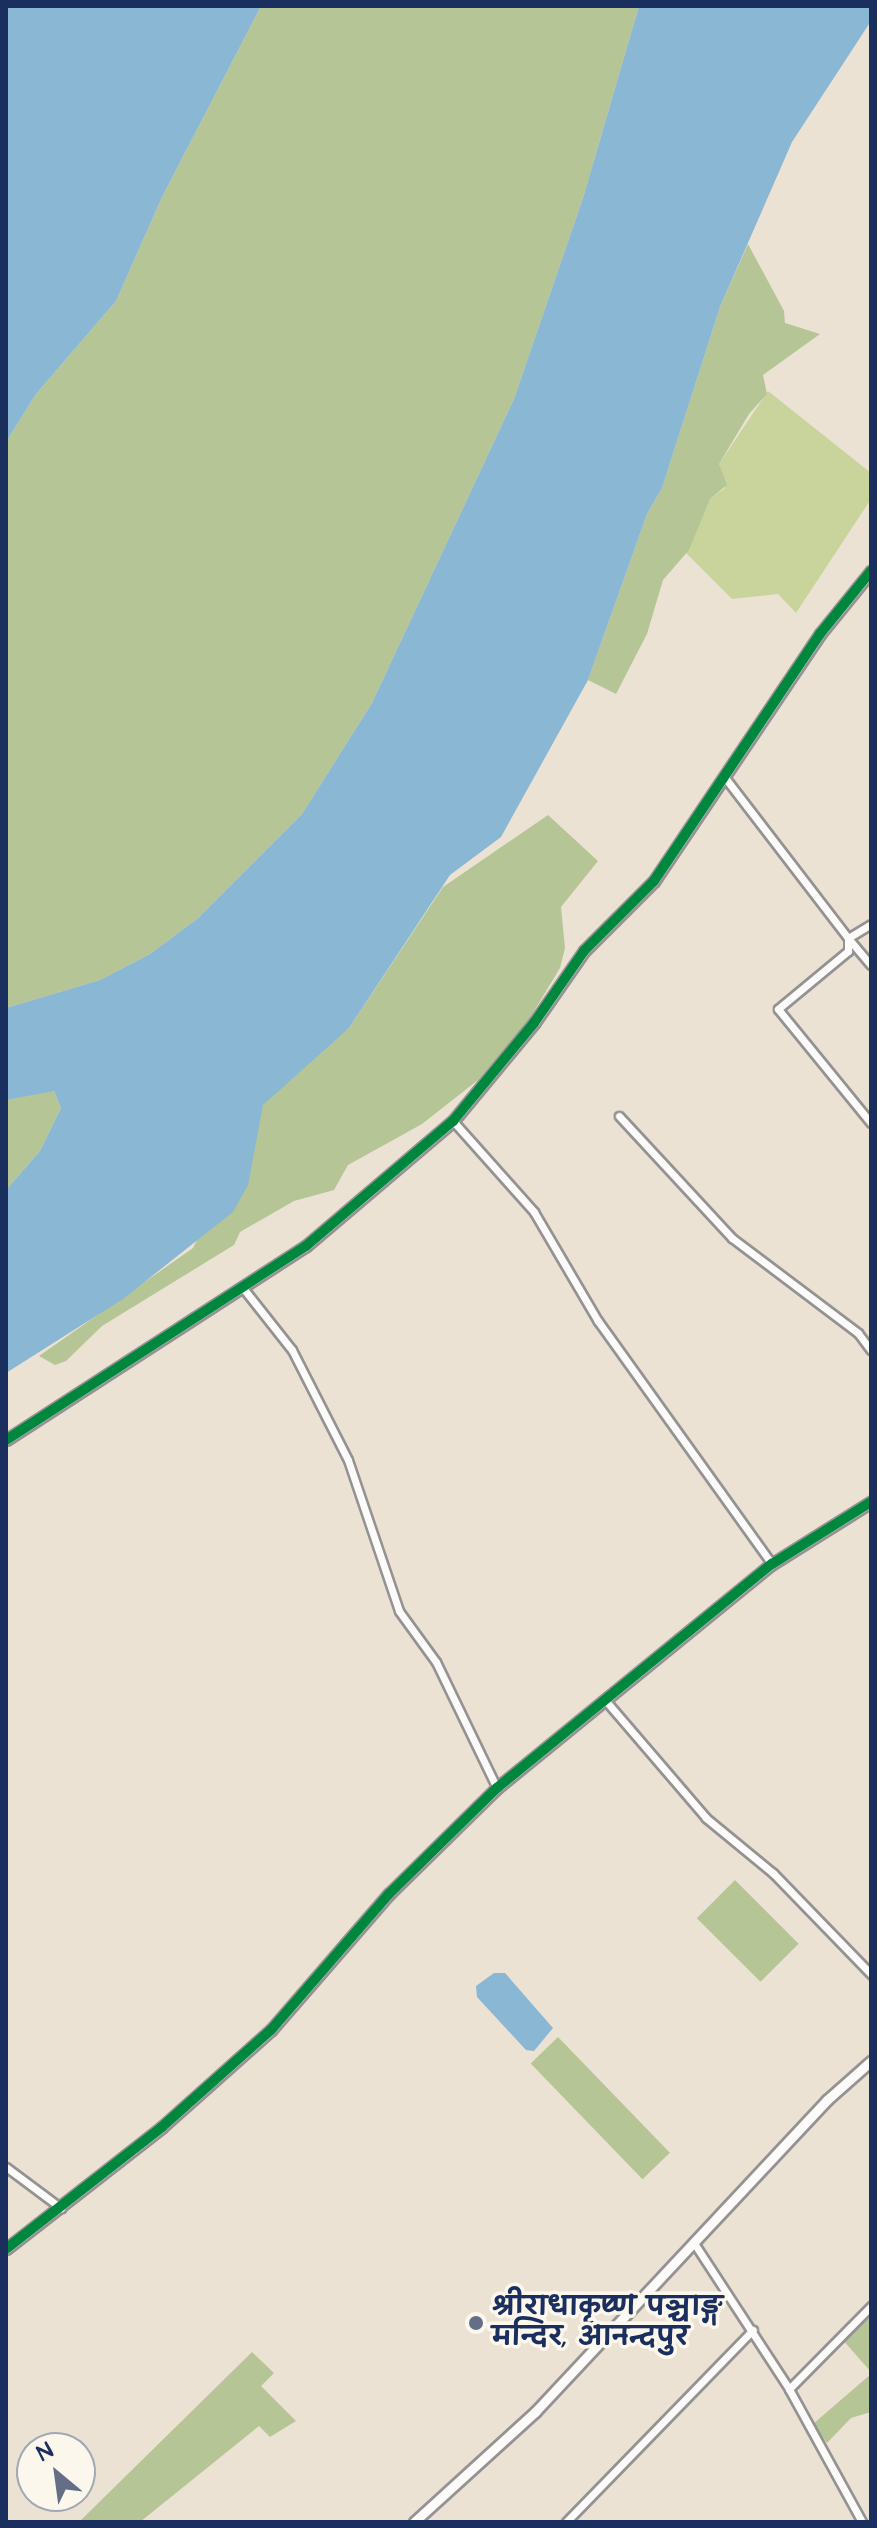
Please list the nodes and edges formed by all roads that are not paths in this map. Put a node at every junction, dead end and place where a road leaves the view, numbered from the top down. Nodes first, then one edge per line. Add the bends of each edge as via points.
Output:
1 (871, 571) edge
2 (726, 779) junction
3 (871, 924) edge
4 (848, 938) junction
5 (871, 965) edge
6 (619, 1116) dead end
7 (453, 1121) junction
8 (871, 1123) edge
9 (243, 1288) junction
10 (871, 1350) edge
11 (6, 1440) edge
12 (871, 1502) edge
13 (772, 1564) junction
14 (605, 1700) junction
15 (497, 1788) junction
16 (871, 1974) edge
17 (871, 2061) edge
18 (6, 2167) edge
19 (61, 2208) junction
20 (694, 2243) junction
21 (6, 2249) edge
22 (871, 2306) edge
23 (753, 2330) junction
24 (789, 2389) junction
25 (414, 2522) edge
26 (566, 2522) edge
27 (862, 2522) edge

1 - 2 street via 820,634
2 - 4 street
2 - 7 street via 654,881 584,951 534,1023
3 - 4 street
4 - 5 street
4 - 8 street via 848,951 778,1009
6 - 10 street via 732,1238 858,1333
7 - 9 street via 306,1246
7 - 13 street via 534,1212 598,1321
9 - 11 street
9 - 15 street via 292,1350 348,1460 399,1611 436,1662
12 - 13 street
13 - 14 street
14 - 15 street
14 - 16 street via 706,1818 773,1873
15 - 19 street via 379,1905 271,2030
17 - 20 street via 834,2092
18 - 19 street
19 - 21 street
20 - 23 street
20 - 25 street via 535,2412
22 - 24 street
23 - 24 street
23 - 26 street
24 - 27 street

